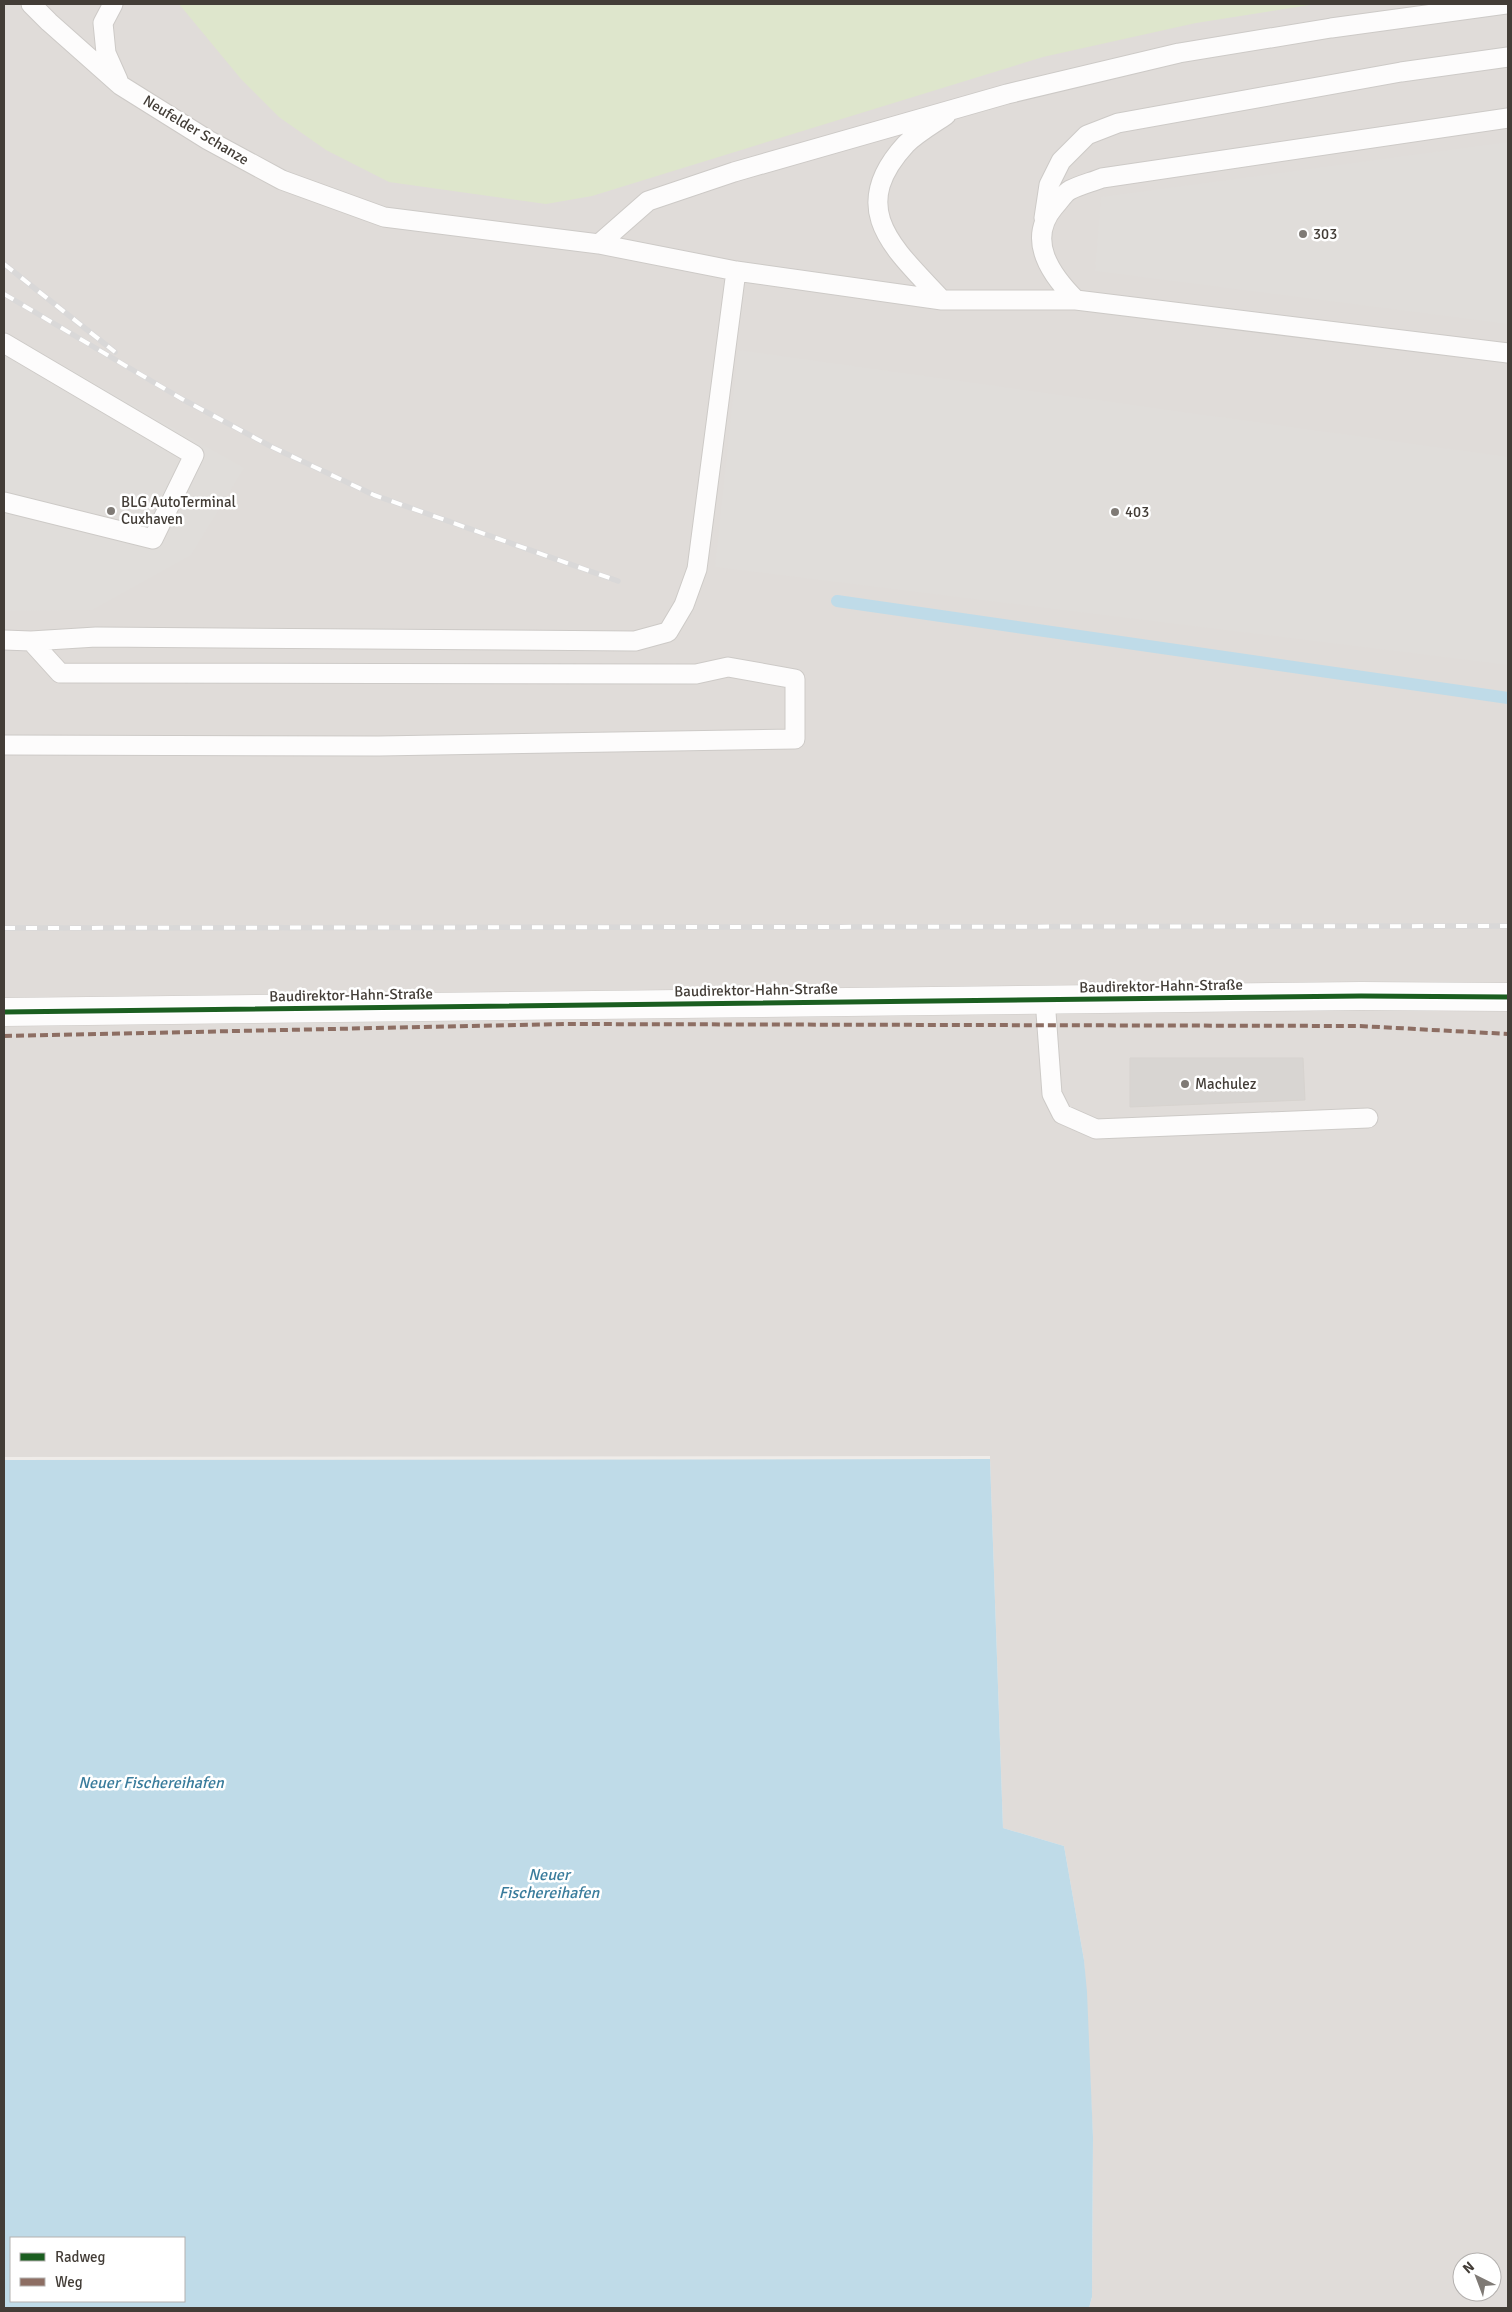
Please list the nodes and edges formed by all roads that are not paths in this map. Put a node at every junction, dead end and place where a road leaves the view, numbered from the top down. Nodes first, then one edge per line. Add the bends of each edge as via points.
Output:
1 (31, 4) edge
2 (113, 4) edge
3 (1506, 4) edge
4 (1508, 57) edge
5 (120, 85) junction
6 (956, 108) junction
7 (1508, 118) edge
8 (1041, 235) junction
9 (599, 244) junction
10 (736, 271) junction
11 (942, 300) junction
12 (1076, 300) junction
13 (4, 343) edge
14 (1508, 353) edge
15 (4, 502) edge
16 (4, 640) edge
17 (31, 641) junction
18 (4, 745) edge
19 (1508, 997) edge
20 (1045, 1000) junction
21 (4, 1012) edge
22 (1368, 1118) dead end

1 - 5 lane, Neufelder Schanze
2 - 5 lane via 103,23 106,53
3 - 6 lane via 1179,53
4 - 8 lane via 1401,72 1118,123 1087,135 1062,161 1050,185
5 - 9 lane, Neufelder Schanze via 208,140 282,180 384,217
6 - 9 lane via 734,172 648,201
6 - 11 lane via 908,143 886,169 877,195 880,224 900,254
7 - 8 lane via 1102,178 1068,191 1050,212
8 - 12 lane via 1046,261 1057,281
9 - 10 lane, Neufelder Schanze
10 - 11 lane, Neufelder Schanze
10 - 17 lane via 697,569 684,605 668,632 635,641 106,638
11 - 12 lane, Neufelder Schanze
12 - 14 lane, Neufelder Schanze
13 - 15 lane via 194,455 153,539
16 - 17 lane
17 - 18 lane via 60,673 696,674 728,667 794,679 795,739 379,746
19 - 20 street, Baudirektor-Hahn-Straße
20 - 21 street, Baudirektor-Hahn-Straße
20 - 22 lane via 1052,1094 1062,1114 1096,1128

